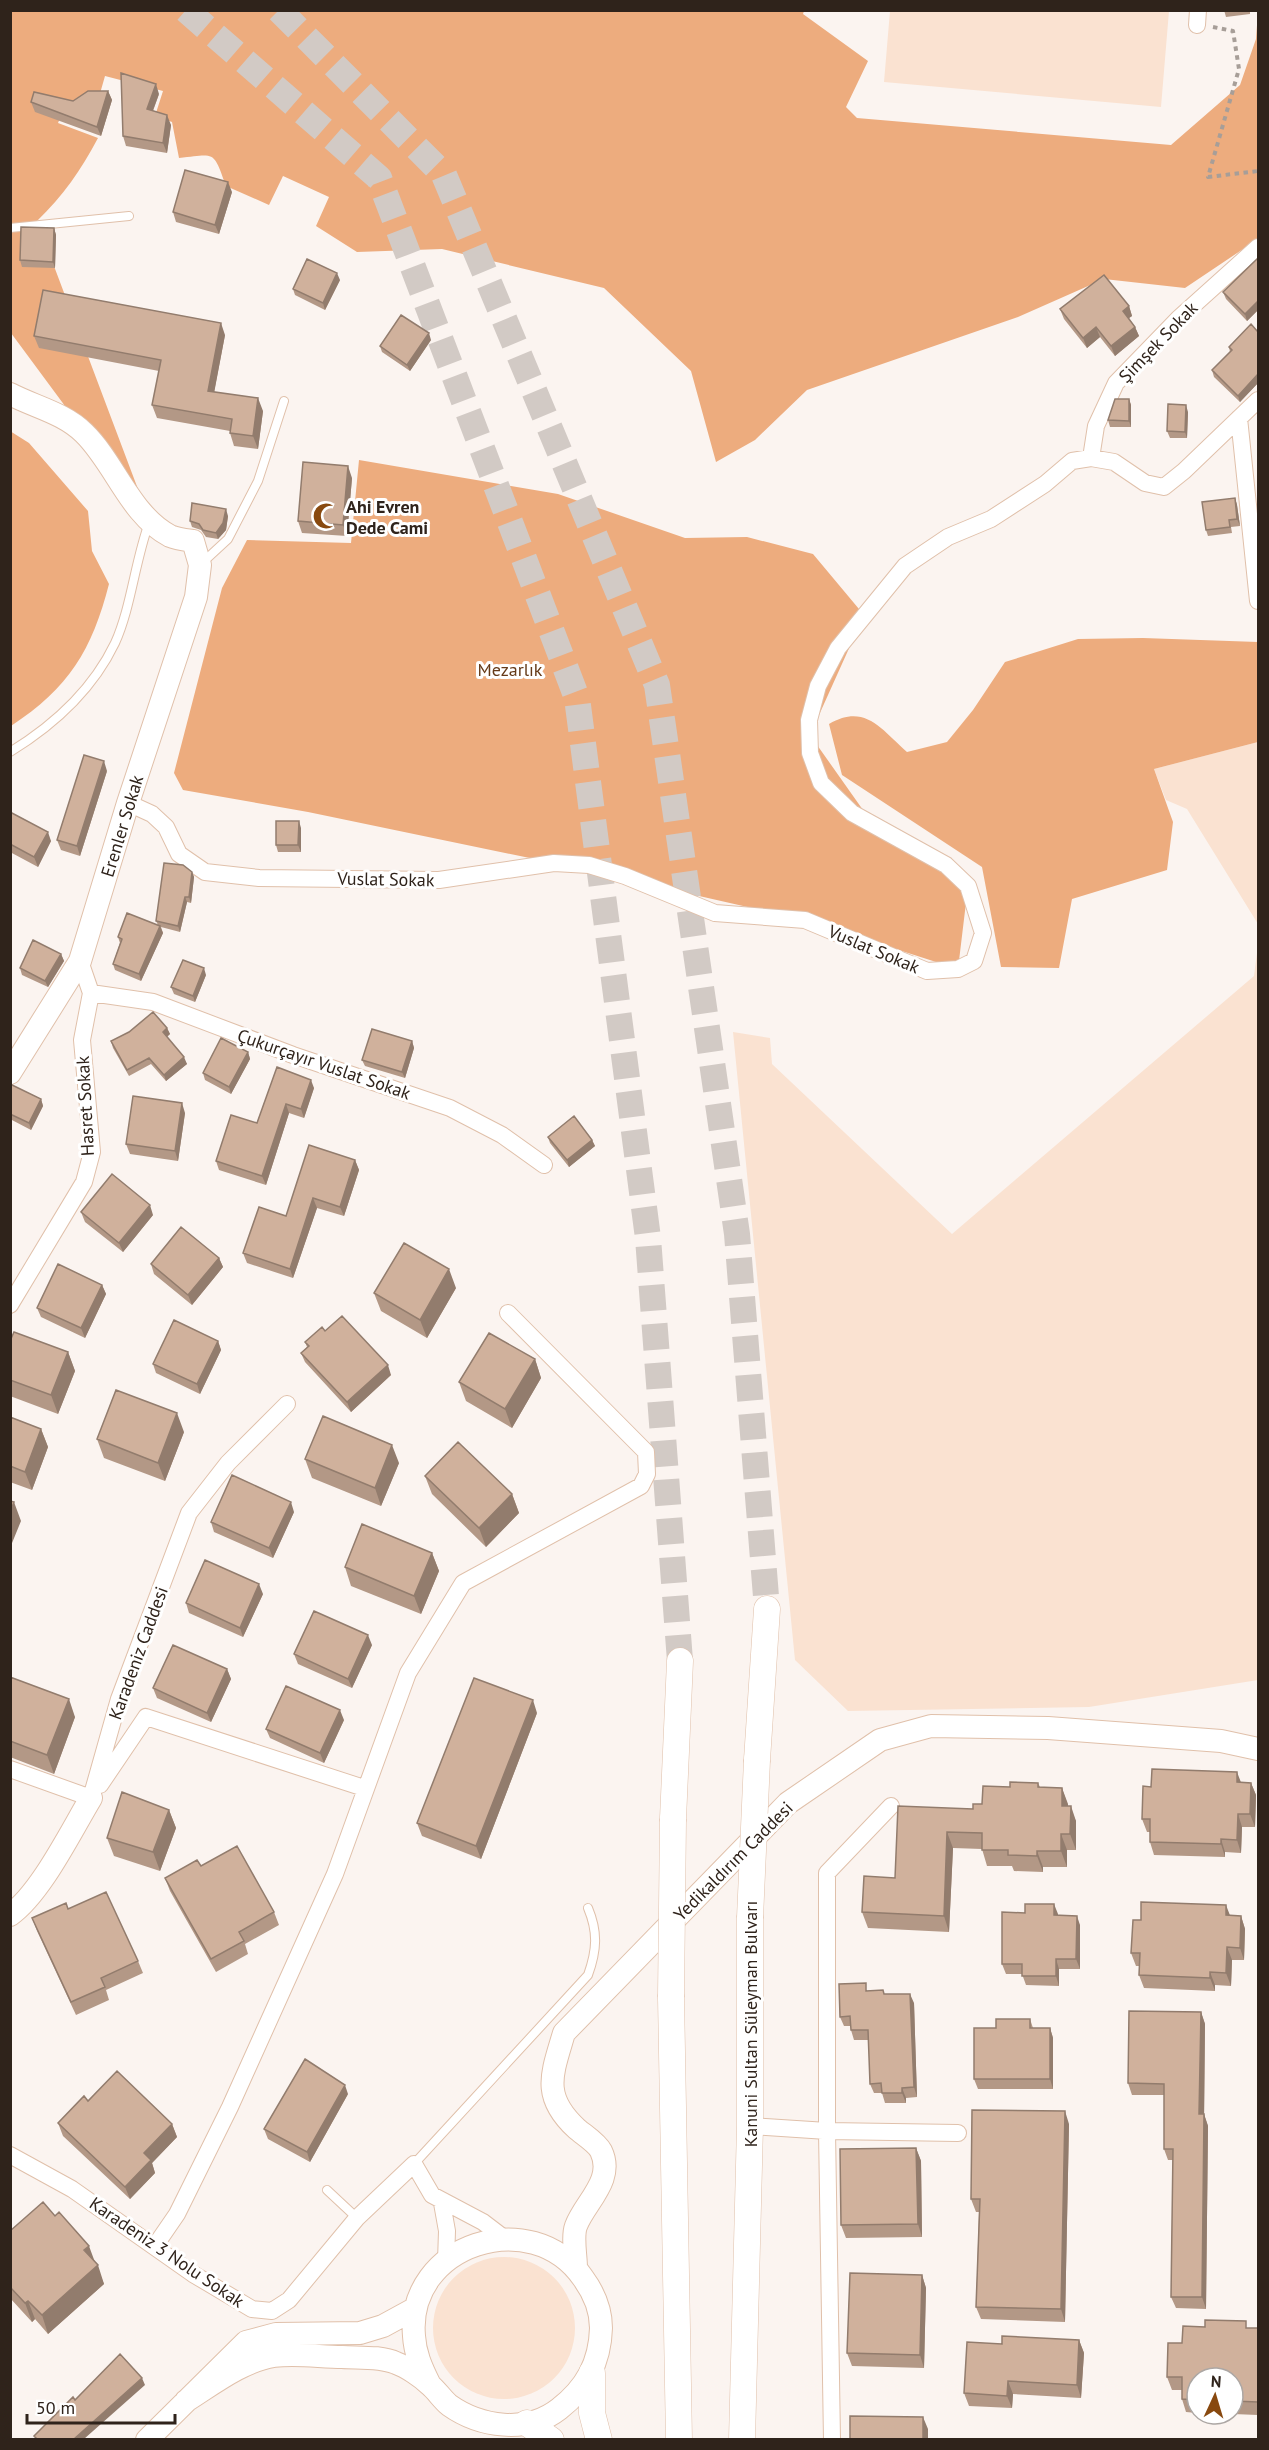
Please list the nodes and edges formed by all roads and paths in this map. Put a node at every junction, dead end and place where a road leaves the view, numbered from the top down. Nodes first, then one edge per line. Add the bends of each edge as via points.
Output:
1 (1198, 18) edge
2 (1258, 171) edge
3 (129, 216) dead end
4 (10, 228) edge
5 (1258, 247) edge
6 (10, 394) edge
7 (1258, 400) edge
8 (284, 401) dead end
9 (1239, 418) junction
10 (1091, 458) junction
11 (150, 521) junction
12 (200, 565) junction
13 (1258, 601) edge
14 (10, 752) edge
15 (128, 803) junction
16 (80, 961) junction
17 (92, 993) junction
18 (10, 1073) edge
19 (544, 1165) dead end
20 (10, 1305) edge
21 (508, 1313) dead end
22 (287, 1404) dead end
23 (767, 1609) tunnel mouth
24 (680, 1660) tunnel mouth
25 (1258, 1749) edge
26 (10, 1769) edge
27 (364, 1788) junction
28 (91, 1798) junction
29 (891, 1806) dead end
30 (588, 1908) dead end
31 (10, 1915) edge
32 (750, 2126) junction
33 (827, 2131) junction
34 (958, 2133) dead end
35 (10, 2155) edge
36 (414, 2164) junction
37 (327, 2190) dead end
38 (442, 2203) junction
39 (357, 2218) junction
40 (575, 2228) junction
41 (504, 2238) junction
42 (540, 2243) junction
43 (155, 2246) junction
44 (446, 2261) junction
45 (576, 2268) junction
46 (416, 2308) junction
47 (592, 2373) junction
48 (429, 2383) junction
49 (186, 2402) junction
50 (527, 2423) junction
51 (147, 2439) edge
52 (551, 2439) edge
53 (599, 2439) edge
54 (679, 2439) edge
55 (742, 2439) edge
56 (832, 2439) edge

1 - 2 path via 1233,31 1239,69 1208,177
3 - 4 lane
5 - 10 street, Şimşek Sokak via 1178,319 1116,383 1096,426
6 - 11 street via 63,417 85,433
7 - 9 street
8 - 12 lane via 258,481 228,539
9 - 10 street via 1164,487 1145,483 1114,462
9 - 13 street
10 - 15 street, Vuslat Sokak via 1072,461 1046,484 991,519 948,537 905,566 838,648 818,686 809,720 810,753 821,783 852,813 946,865 968,886 983,933 974,961 958,969 927,971 805,920 715,913 589,865 554,862 439,880 259,878 205,872 178,854 166,827 152,814
11 - 12 street via 171,537 193,541
11 - 14 lane via 110,650 71,707
12 - 15 street, Erenler Sokak via 196,597
15 - 16 street, Erenler Sokak
16 - 17 street
16 - 18 street, Erenler Sokak
17 - 19 street, Çukurçayır Vuslat Sokak via 153,1002 450,1108 502,1135
17 - 20 street, Hasret Sokak via 82,1040 92,1152 84,1182
21 - 27 street via 646,1452 647,1474 641,1486 463,1582 408,1673
22 - 28 street, Karadeniz Caddesi via 228,1463 189,1513 119,1699
23 - 32 main road, Kanuni Sultan Süleyman Bulvarı, bridge via 750,1918
24 - 54 main road, bridge via 671,1997
25 - 40 street, Yedikaldırım Caddesi via 1221,1741 1146,1735 931,1726 880,1740 788,1803 564,2033 552,2073 552,2096 564,2117 601,2150 604,2173 597,2193
26 - 28 street
27 - 28 street via 146,1717
27 - 43 street via 335,1874 230,2108 177,2214
28 - 31 street, Karadeniz Caddesi via 22,1907
29 - 33 street via 827,1873
30 - 36 lane via 596,1928 596,1955 588,1975
32 - 33 street
32 - 55 main road, Kanuni Sultan Süleyman Bulvarı
33 - 34 street
33 - 56 street
35 - 43 street, Karadeniz 3 Nolu Sokak via 72,2189
36 - 38 street via 432,2195
36 - 39 street, Karadeniz 3 Nolu Sokak
37 - 39 lane
38 - 41 street
38 - 44 street via 447,2231
39 - 43 street, Karadeniz 3 Nolu Sokak via 289,2300 272,2312 252,2309
40 - 42 street
40 - 45 street
41 - 42 street
41 - 44 street via 473,2244
42 - 45 street
44 - 46 street via 428,2282
45 - 47 street via 592,2291 601,2318 600,2346
46 - 48 street via 418,2360
46 - 49 street via 360,2333 276,2334 246,2342
47 - 50 street via 576,2396 561,2408
47 - 53 main road via 592,2413
48 - 49 street via 395,2362 274,2356 244,2365
48 - 50 street via 447,2404 472,2418 499,2425
49 - 51 street
50 - 52 main road

